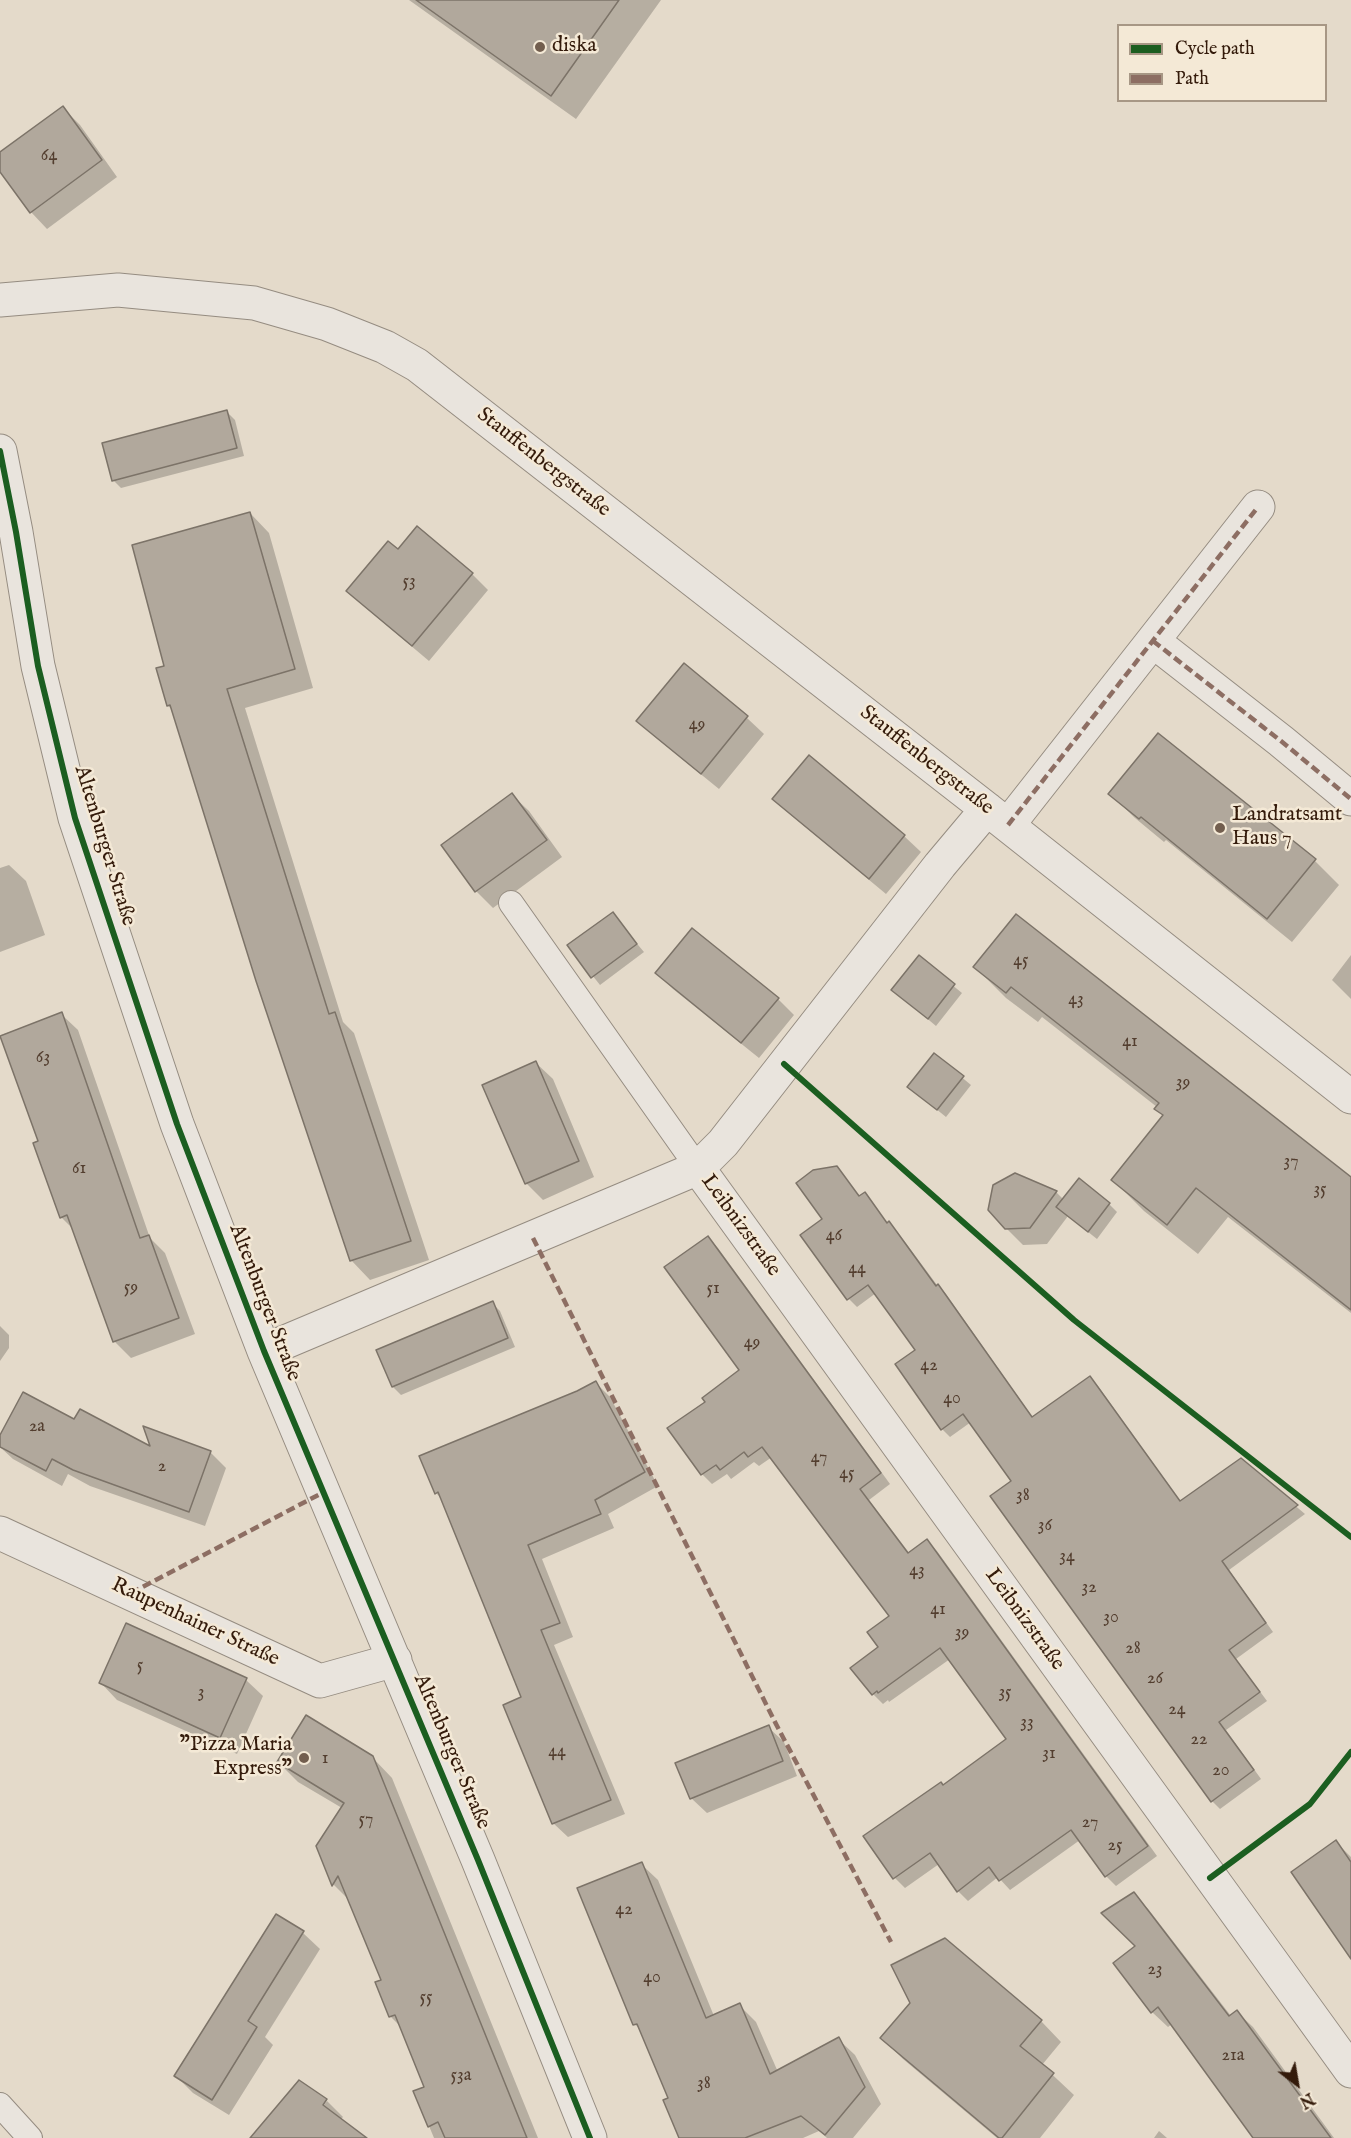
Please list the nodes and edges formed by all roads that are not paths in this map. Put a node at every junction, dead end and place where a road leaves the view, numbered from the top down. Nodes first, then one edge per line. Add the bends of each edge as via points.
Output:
1 (0, 300) edge
2 (0, 451) edge
3 (1258, 507) dead end
4 (1153, 641) junction
5 (1351, 799) edge
6 (998, 817) junction
7 (511, 903) dead end
8 (1351, 1097) edge
9 (698, 1168) junction
10 (264, 1351) junction
11 (0, 1533) edge
12 (394, 1660) junction
13 (1351, 2071) edge
14 (0, 2104) edge
15 (30, 2138) edge
16 (590, 2138) edge

1 - 6 street, Stauffenbergstraße via 118,290 254,303 327,324 385,347 417,365
2 - 10 street, Altenburger Straße via 38,666 75,818 177,1124
3 - 4 street, Stauffenbergstraße
4 - 5 street
4 - 6 street, Stauffenbergstraße
6 - 8 street, Stauffenbergstraße
6 - 9 street, Leibnizstraße via 933,874 723,1143
7 - 9 lane, Leibnizstraße
9 - 10 street, Leibnizstraße
9 - 13 street, Leibnizstraße
10 - 12 street, Altenburger Straße
11 - 12 street, Raupenhainer Straße via 320,1681
12 - 16 street, Altenburger Straße
14 - 15 lane

